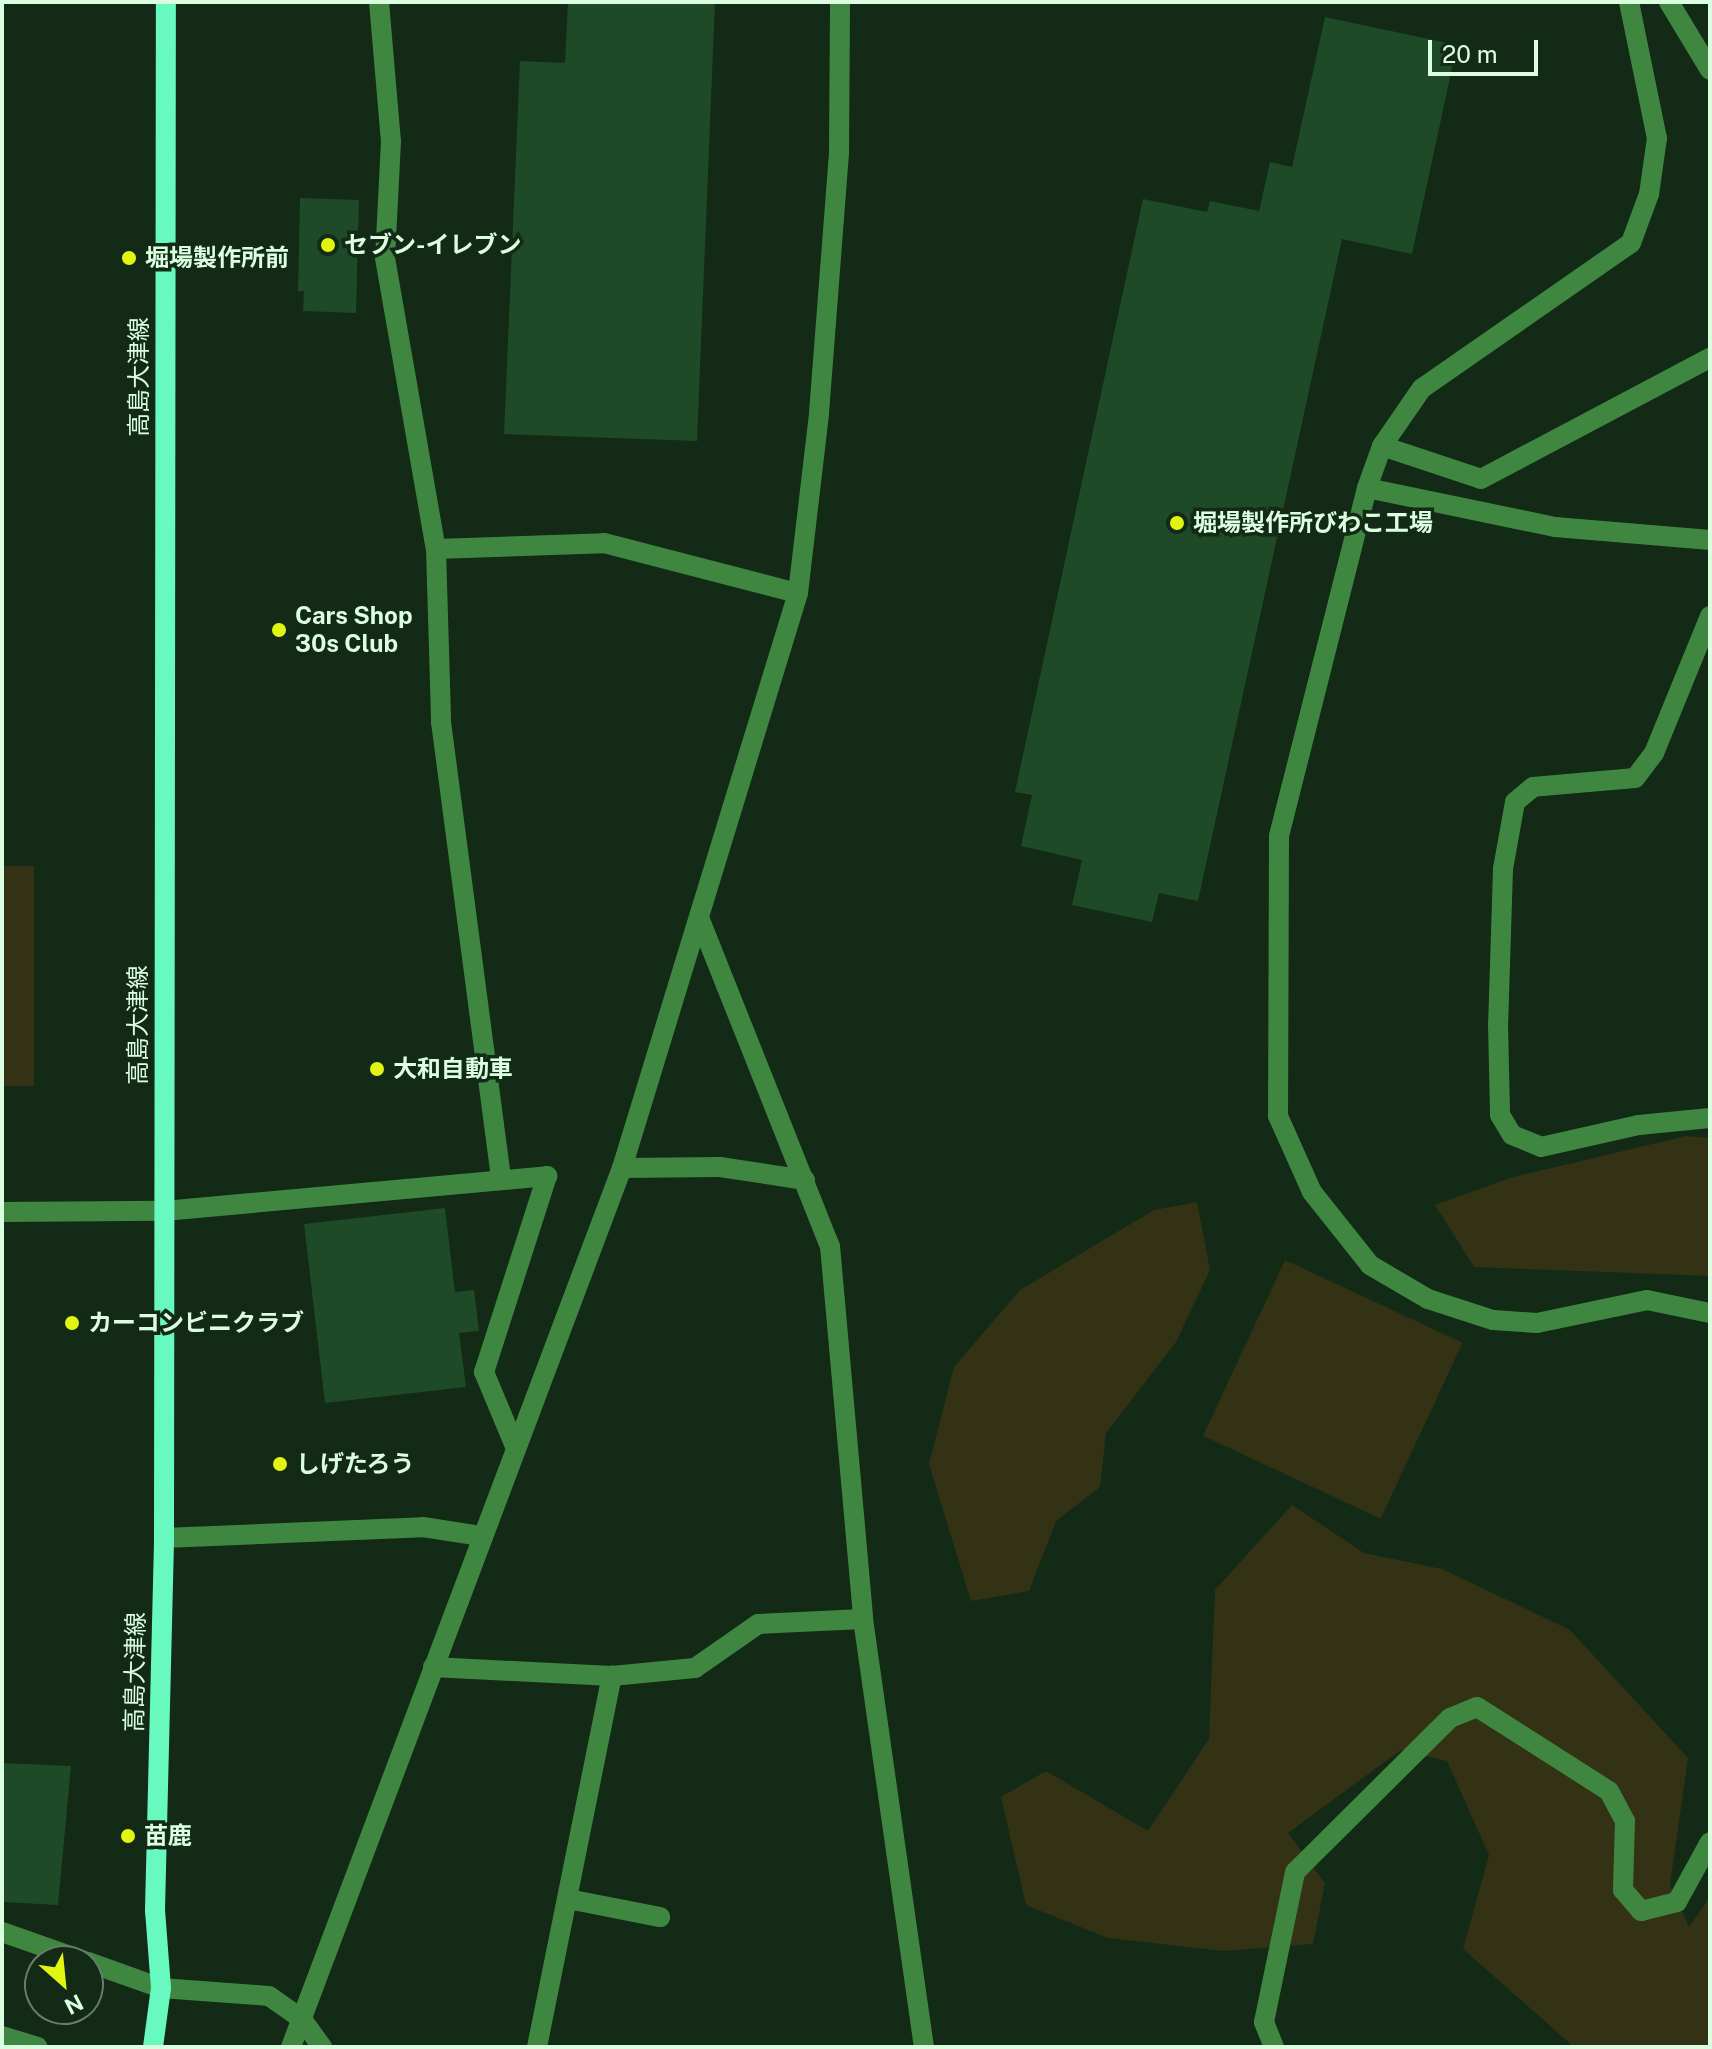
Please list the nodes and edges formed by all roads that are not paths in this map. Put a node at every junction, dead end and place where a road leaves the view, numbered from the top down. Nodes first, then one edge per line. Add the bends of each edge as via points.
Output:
1 (166, 2) edge
2 (379, 2) edge
3 (840, 2) edge
4 (1629, 2) edge
5 (1669, 2) edge
6 (1710, 70) edge
7 (1710, 358) edge
8 (1382, 446) junction
9 (1367, 488) junction
10 (1710, 540) edge
11 (436, 549) junction
12 (798, 593) junction
13 (1710, 616) edge
14 (700, 920) junction
15 (1710, 1118) edge
16 (622, 1168) junction
17 (501, 1180) junction
18 (805, 1180) junction
19 (164, 1211) junction
20 (2, 1212) edge
21 (1710, 1313) edge
22 (515, 1446) junction
23 (481, 1536) junction
24 (164, 1538) junction
25 (863, 1619) junction
26 (433, 1667) junction
27 (612, 1676) junction
28 (1710, 1842) edge
29 (568, 1899) junction
30 (660, 1917) dead end
31 (2, 1932) edge
32 (38, 1945) edge
33 (104, 1968) edge
34 (161, 1988) junction
35 (301, 2018) junction
36 (2, 2036) edge
37 (37, 2047) edge
38 (153, 2047) edge
39 (291, 2047) edge
40 (322, 2047) edge
41 (537, 2047) edge
42 (924, 2047) edge
43 (1274, 2047) edge

1 - 19 main road, 高島大津線
2 - 11 street via 391,141 385,258
3 - 12 street via 839,151 819,413
4 - 8 street via 1657,138 1649,194 1631,243 1422,388
5 - 6 street
7 - 8 street via 1481,479
8 - 9 street
9 - 10 street via 1555,527
9 - 21 street via 1279,836 1278,1116 1312,1192 1370,1265 1428,1299 1493,1320 1537,1323 1647,1300
11 - 12 street via 604,543
11 - 17 street via 441,722
12 - 14 street
13 - 15 street via 1654,753 1635,778 1533,787 1515,802 1503,869 1498,1024 1500,1115 1512,1135 1541,1147 1639,1125
14 - 16 street
14 - 18 street
16 - 18 street via 720,1167
16 - 22 street
17 - 19 street
17 - 22 street via 547,1176 484,1372
18 - 25 street via 830,1246
19 - 20 street
19 - 24 main road, 高島大津線
22 - 23 street
23 - 24 street via 423,1527
23 - 26 street
24 - 34 main road, 高島大津線 via 155,1910
25 - 27 street via 758,1624 695,1668
25 - 42 street
26 - 27 street
26 - 35 street
27 - 29 street
28 - 43 street via 1677,1902 1641,1911 1623,1890 1625,1821 1609,1791 1477,1707 1450,1718 1295,1872 1264,2022
29 - 30 street
29 - 41 street
31 - 32 street
33 - 34 street
34 - 35 street via 269,1996
34 - 38 main road, 高島大津線
35 - 39 street
35 - 40 street
36 - 37 street

